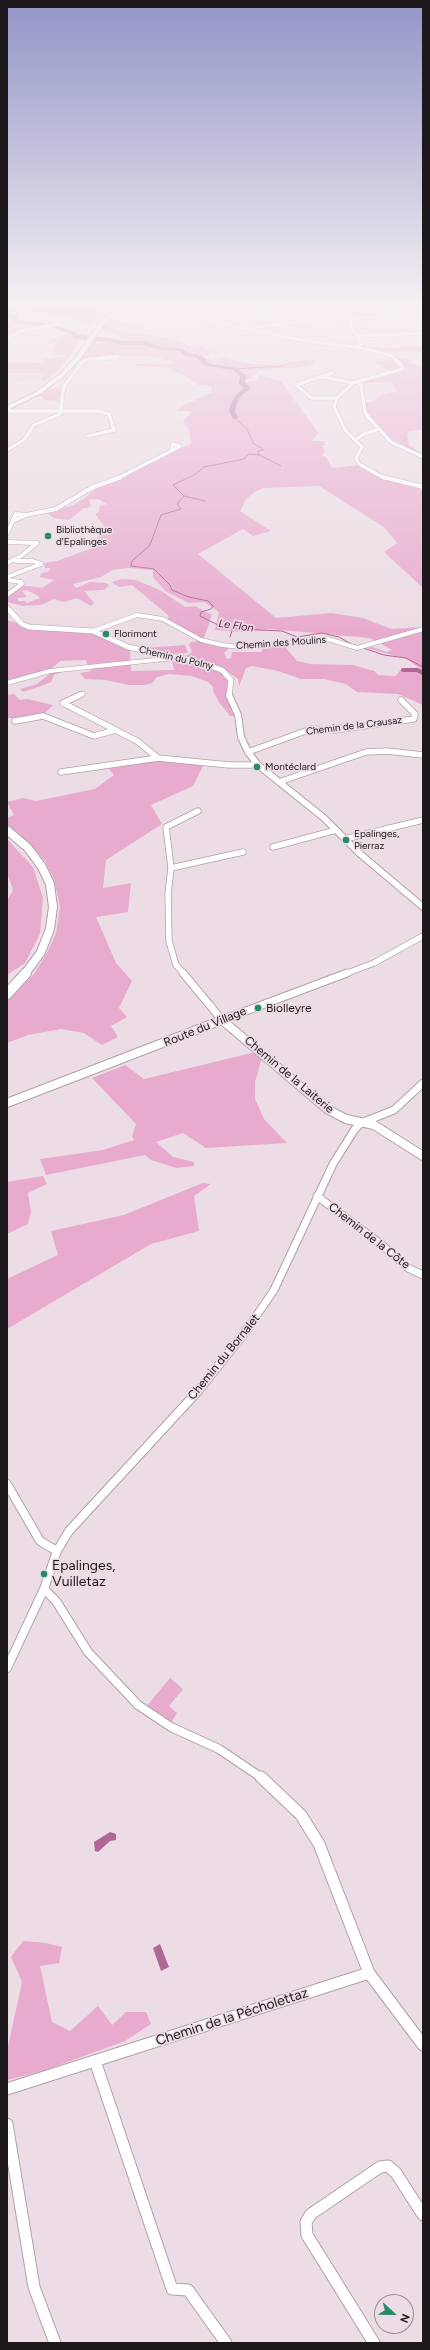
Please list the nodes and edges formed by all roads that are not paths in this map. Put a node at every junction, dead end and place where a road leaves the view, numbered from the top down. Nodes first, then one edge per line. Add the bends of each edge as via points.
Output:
1 (56, 416) edge
2 (110, 416) edge
3 (337, 416) edge
4 (368, 416) edge
5 (379, 429) junction
6 (88, 436) dead end
7 (355, 441) junction
8 (7, 444) edge
9 (16, 446) junction
10 (7, 450) edge
11 (171, 451) dead end
12 (423, 457) edge
13 (423, 487) edge
14 (7, 533) edge
15 (7, 542) edge
16 (8, 562) edge
17 (7, 578) edge
18 (7, 595) edge
19 (7, 608) edge
20 (423, 629) edge
21 (93, 631) junction
22 (174, 658) junction
23 (7, 683) edge
24 (83, 694) dead end
25 (401, 700) dead end
26 (15, 721) dead end
27 (115, 730) junction
28 (248, 752) junction
29 (423, 755) edge
30 (158, 758) junction
31 (258, 765) junction
32 (61, 772) dead end
33 (280, 782) junction
34 (198, 811) dead end
35 (423, 820) edge
36 (7, 830) edge
37 (336, 830) junction
38 (346, 839) junction
39 (274, 847) dead end
40 (244, 852) dead end
41 (170, 868) junction
42 (423, 907) edge
43 (423, 936) edge
44 (7, 994) edge
45 (222, 1020) junction
46 (423, 1083) edge
47 (7, 1103) edge
48 (361, 1123) junction
49 (423, 1156) edge
50 (317, 1196) junction
51 (423, 1275) edge
52 (7, 1484) edge
53 (57, 1551) junction
54 (44, 1589) junction
55 (7, 1668) edge
56 (369, 1973) junction
57 (423, 2045) edge
58 (95, 2061) junction
59 (7, 2089) edge
60 (7, 2124) edge
61 (423, 2215) edge
62 (55, 2343) edge
63 (226, 2343) edge
64 (374, 2343) edge

1 - 9 street via 34,425 24,440
2 - 6 street via 114,430
3 - 7 street
4 - 5 street
5 - 7 street via 366,433
5 - 12 street via 391,442
7 - 13 street via 362,447 356,458 359,464 387,479
8 - 9 street
9 - 10 street
11 - 14 street via 130,473 91,488 56,509 26,515 13,521
15 - 16 street via 37,543 21,556
16 - 17 street via 33,561 41,564
17 - 18 street via 22,584
19 - 21 street via 22,624 32,627
20 - 21 street, Chemin des Moulins via 357,648 328,639 241,647 222,645 201,640 163,619 137,615
21 - 22 street, Chemin du Polny via 128,647
22 - 23 street via 50,672
22 - 28 street, Chemin du Polny via 210,665 228,675 229,694 238,715 241,738
24 - 27 street via 63,703
25 - 28 street, Chemin de la Crausaz via 416,714 414,719 335,730 311,729
26 - 27 street via 43,716 94,736
27 - 30 street via 137,741
28 - 31 street, Chemin du Polny
29 - 33 street via 387,751 366,752
30 - 31 street via 229,765
30 - 32 street
31 - 33 street, Chemin du Polny
33 - 37 street, Chemin du Polny
34 - 41 street via 166,827
35 - 38 street
36 - 44 main road via 28,848 42,867 50,884 53,906 50,929 41,952
37 - 38 street, Chemin du Polny
37 - 39 street
38 - 42 street, Chemin du Polny
40 - 41 street
41 - 45 street via 167,928 176,965
43 - 45 street, Route du Village via 374,963
45 - 47 street, Route du Village
45 - 48 street, Chemin de la Laiterie via 327,1109 346,1119
46 - 48 street via 394,1110
48 - 49 street, Chemin de la Laiterie via 374,1125
48 - 50 street, Chemin du Bornalet via 345,1142
50 - 51 street, Chemin de la Côte via 406,1266
50 - 53 street, Chemin du Bornalet via 306,1225 262,1310 217,1370 69,1531
52 - 53 street via 40,1542
53 - 54 street, Chemin du Bornalet
54 - 55 street, Chemin du Bornalet
54 - 56 street via 56,1601 88,1652 138,1705 171,1727 220,1749 260,1776 301,1815 319,1844
56 - 57 street
56 - 58 street, Chemin de la Pécholettaz
58 - 59 street, Chemin de la Pécholettaz
58 - 63 street via 172,2289 188,2290
60 - 62 street via 34,2286
61 - 64 street via 396,2173 388,2166 380,2167 311,2214 306,2222 307,2235

